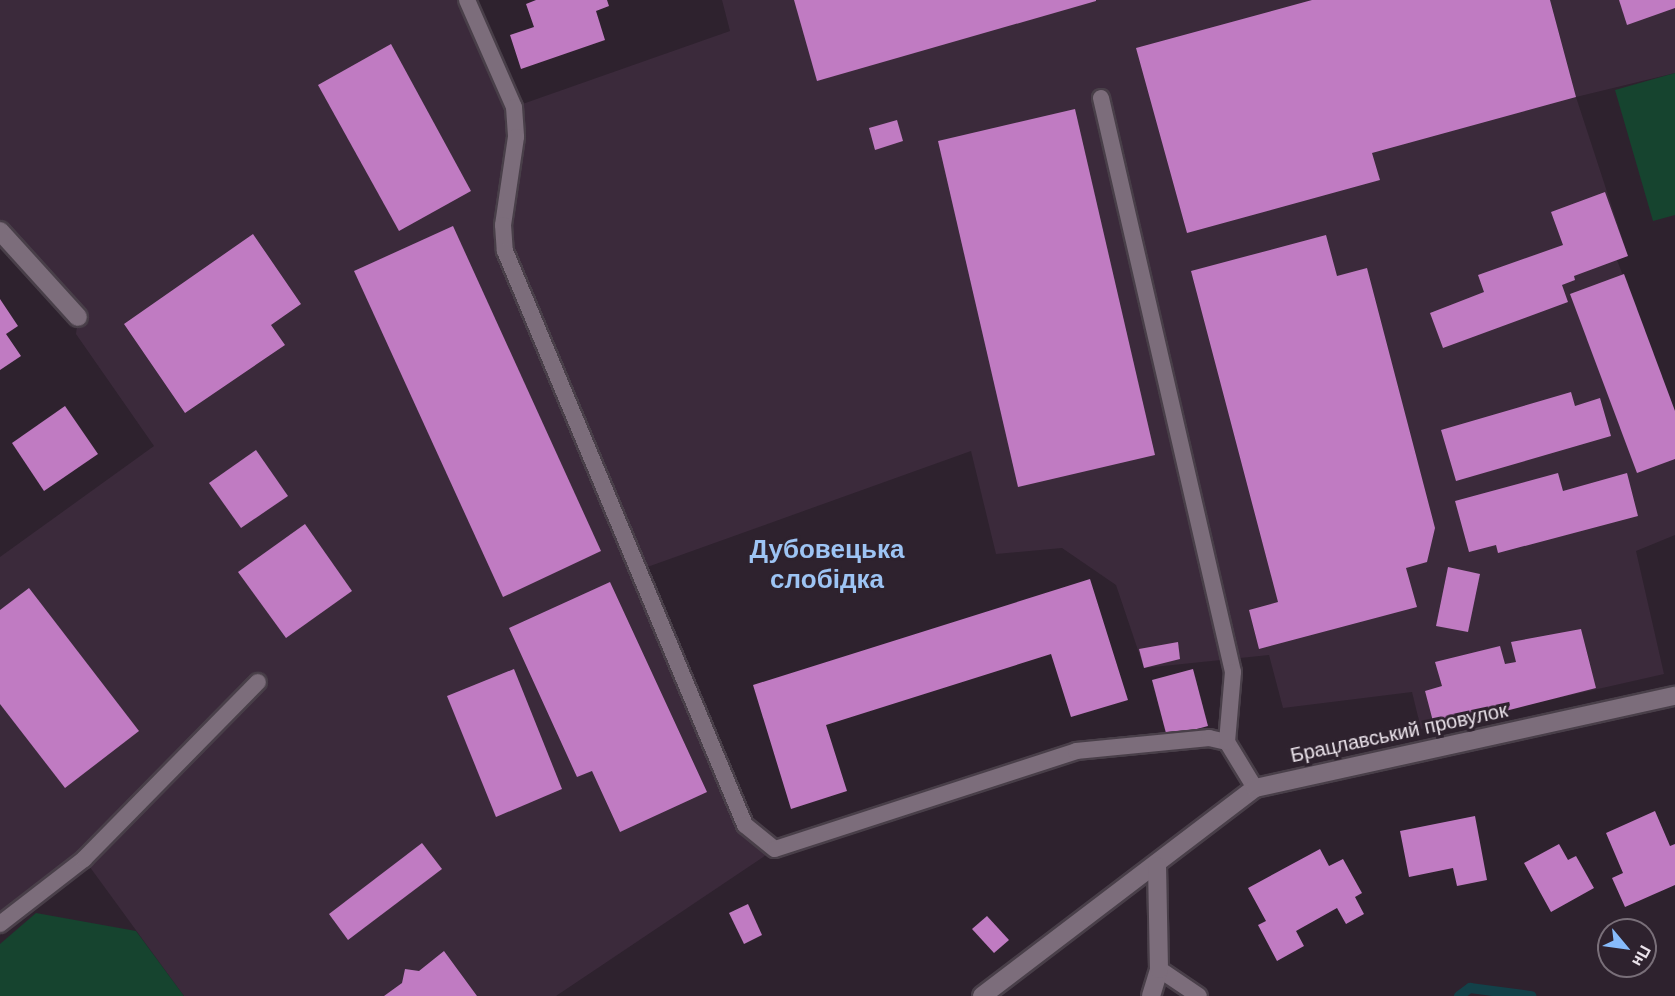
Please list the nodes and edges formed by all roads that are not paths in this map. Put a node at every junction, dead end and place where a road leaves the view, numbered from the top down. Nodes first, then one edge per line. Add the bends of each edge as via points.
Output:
1 (467, 0) edge
2 (1101, 98) dead end
3 (0, 231) edge
4 (78, 317) dead end
5 (258, 682) dead end
6 (1675, 696) edge
7 (1227, 742) junction
8 (1255, 788) junction
9 (1157, 866) junction
10 (0, 924) edge
11 (1159, 969) junction
12 (982, 996) edge
13 (1151, 996) edge
14 (1199, 996) edge

1 - 7 lane via 514,107 516,136 503,225 505,251 745,825 775,849 1076,751 1209,738
2 - 7 lane via 1233,672
3 - 4 street
5 - 10 lane via 84,859
6 - 8 street, Брацлавський провулок
7 - 8 lane
8 - 9 street, Брацлавський провулок
9 - 11 street
9 - 12 street, Брацлавський провулок
11 - 13 street
11 - 14 lane

